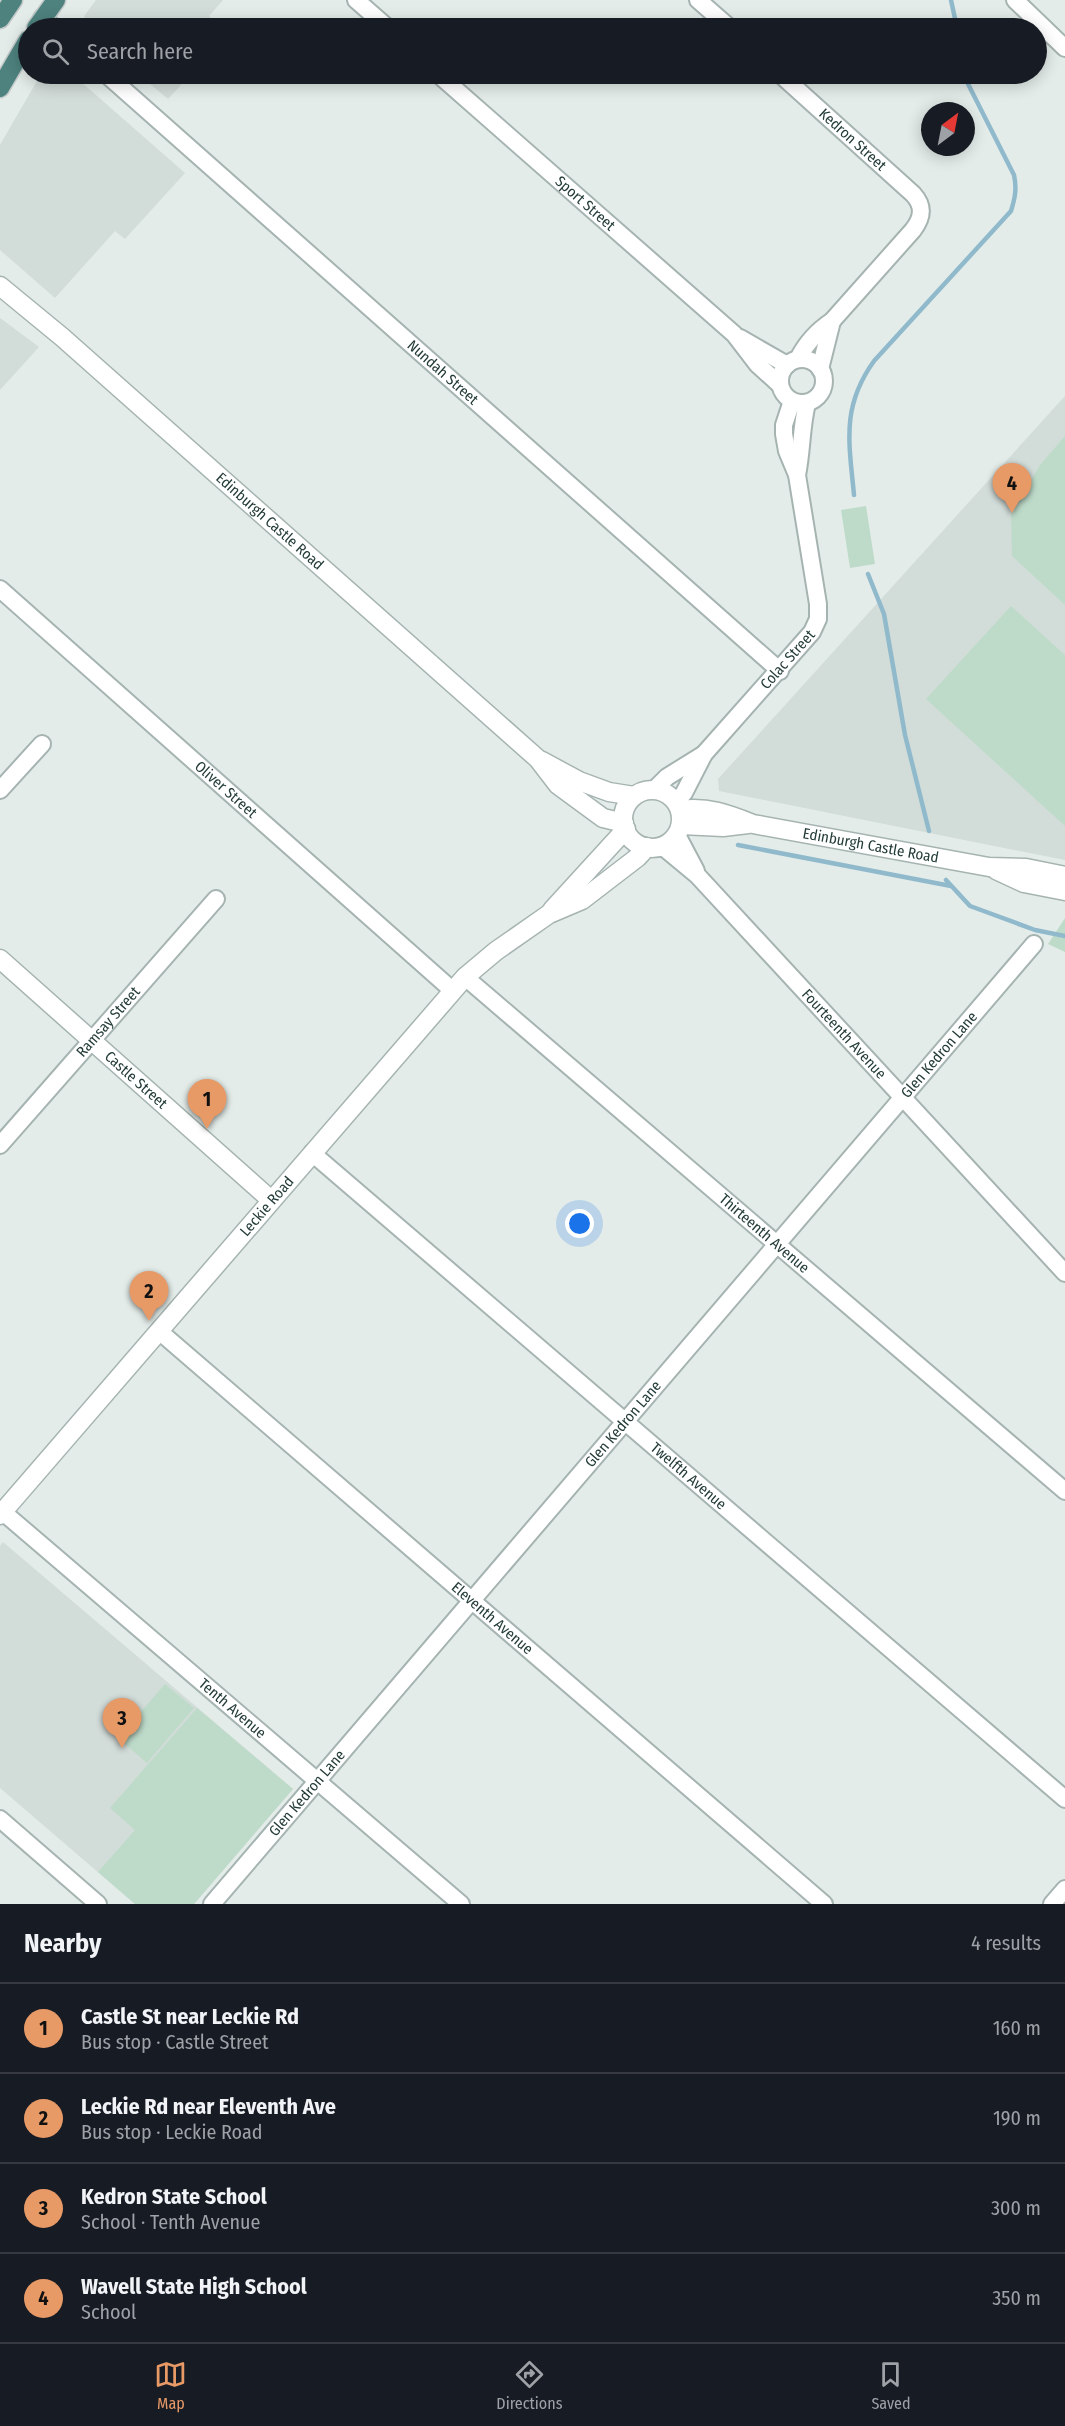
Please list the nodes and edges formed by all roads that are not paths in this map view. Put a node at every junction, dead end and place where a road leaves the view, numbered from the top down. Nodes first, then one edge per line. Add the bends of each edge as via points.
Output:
1 (13, 0) edge
2 (56, 0) edge
3 (356, 0) edge
4 (698, 0) edge
5 (1015, 0) edge
6 (47, 18) edge
7 (377, 18) edge
8 (719, 18) edge
9 (1034, 18) edge
10 (0, 19) edge
11 (1047, 31) edge
12 (1065, 48) edge
13 (18, 57) edge
14 (117, 84) edge
15 (449, 84) edge
16 (791, 84) edge
17 (0, 88) edge
18 (0, 286) edge
19 (832, 321) junction
20 (734, 334) junction
21 (792, 362) junction
22 (820, 369) junction
23 (780, 384) junction
24 (800, 402) junction
25 (0, 589) edge
26 (780, 671) junction
27 (42, 744) dead end
28 (704, 754) junction
29 (538, 759) junction
30 (0, 790) edge
31 (654, 790) junction
32 (634, 796) junction
33 (678, 818) junction
34 (625, 826) junction
35 (655, 847) junction
36 (989, 867) junction
37 (697, 875) junction
38 (1065, 876) edge
39 (1065, 891) edge
40 (216, 899) dead end
41 (549, 914) junction
42 (1034, 944) dead end
43 (0, 959) edge
44 (458, 983) junction
45 (91, 1040) junction
46 (903, 1098) junction
47 (0, 1145) edge
48 (312, 1153) junction
49 (272, 1200) junction
50 (778, 1244) junction
51 (1065, 1273) edge
52 (159, 1331) junction
53 (625, 1422) junction
54 (1065, 1491) edge
55 (2, 1514) edge
56 (472, 1601) junction
57 (317, 1782) junction
58 (1065, 1799) edge
59 (0, 1819) edge
60 (1065, 1889) edge
61 (98, 1904) edge
62 (212, 1904) edge
63 (461, 1904) edge
64 (824, 1904) edge
65 (1052, 1904) edge

1 - 10 highway
2 - 6 highway
3 - 7 street
4 - 8 street
5 - 9 street
11 - 12 street
13 - 17 highway
14 - 26 street, Nundah Street
15 - 20 street, Sport Street
16 - 19 street, Kedron Street via 913,194 921,209 913,230
18 - 29 street, Edinburgh Castle Road
19 - 21 street via 820,329
19 - 22 street
20 - 21 street, Sport Street
20 - 23 street, Sport Street via 757,364
21 - 22 street via 810,361
21 - 23 street via 780,377
22 - 24 street via 823,389 814,400
23 - 24 street via 782,391
24 - 26 street, Colac Street via 802,451 797,476 818,612 812,632
25 - 44 street, Oliver Street
26 - 28 street, Colac Street
27 - 30 street
28 - 31 street, Colac Street
28 - 33 street, Colac Street via 684,794
29 - 32 street, Edinburgh Castle Road via 579,782
29 - 34 street, Edinburgh Castle Road via 558,785 603,818
31 - 32 street
31 - 33 street via 670,796
32 - 34 street via 626,808
33 - 35 street
33 - 36 street, Edinburgh Castle Road via 696,808 722,812 753,824
33 - 37 street, Fourteenth Avenue
34 - 35 street via 638,844
34 - 41 street, Leckie Road
35 - 37 street, Fourteenth Avenue
35 - 41 street, Leckie Road via 582,900
36 - 38 street, Edinburgh Castle Road via 1026,868
36 - 39 street, Edinburgh Castle Road via 1023,883
37 - 46 street, Fourteenth Avenue
40 - 45 street, Ramsay Street
41 - 44 street, Leckie Road
42 - 46 street, Glen Kedron Lane
43 - 45 street, Castle Street
44 - 48 street, Leckie Road
44 - 50 street, Thirteenth Avenue
45 - 47 street, Ramsay Street
45 - 49 street, Castle Street
46 - 50 street, Glen Kedron Lane
46 - 51 street, Fourteenth Avenue
48 - 49 street, Leckie Road
48 - 53 street, Twelfth Avenue
49 - 52 street, Leckie Road
50 - 53 street, Glen Kedron Lane
50 - 54 street, Thirteenth Avenue
52 - 55 street, Leckie Road
52 - 56 street, Eleventh Avenue
53 - 56 street, Glen Kedron Lane
53 - 58 street, Twelfth Avenue
55 - 57 street, Tenth Avenue
56 - 57 street, Glen Kedron Lane
56 - 64 street, Eleventh Avenue
57 - 62 street, Glen Kedron Lane
57 - 63 street, Tenth Avenue
59 - 61 street
60 - 65 street

